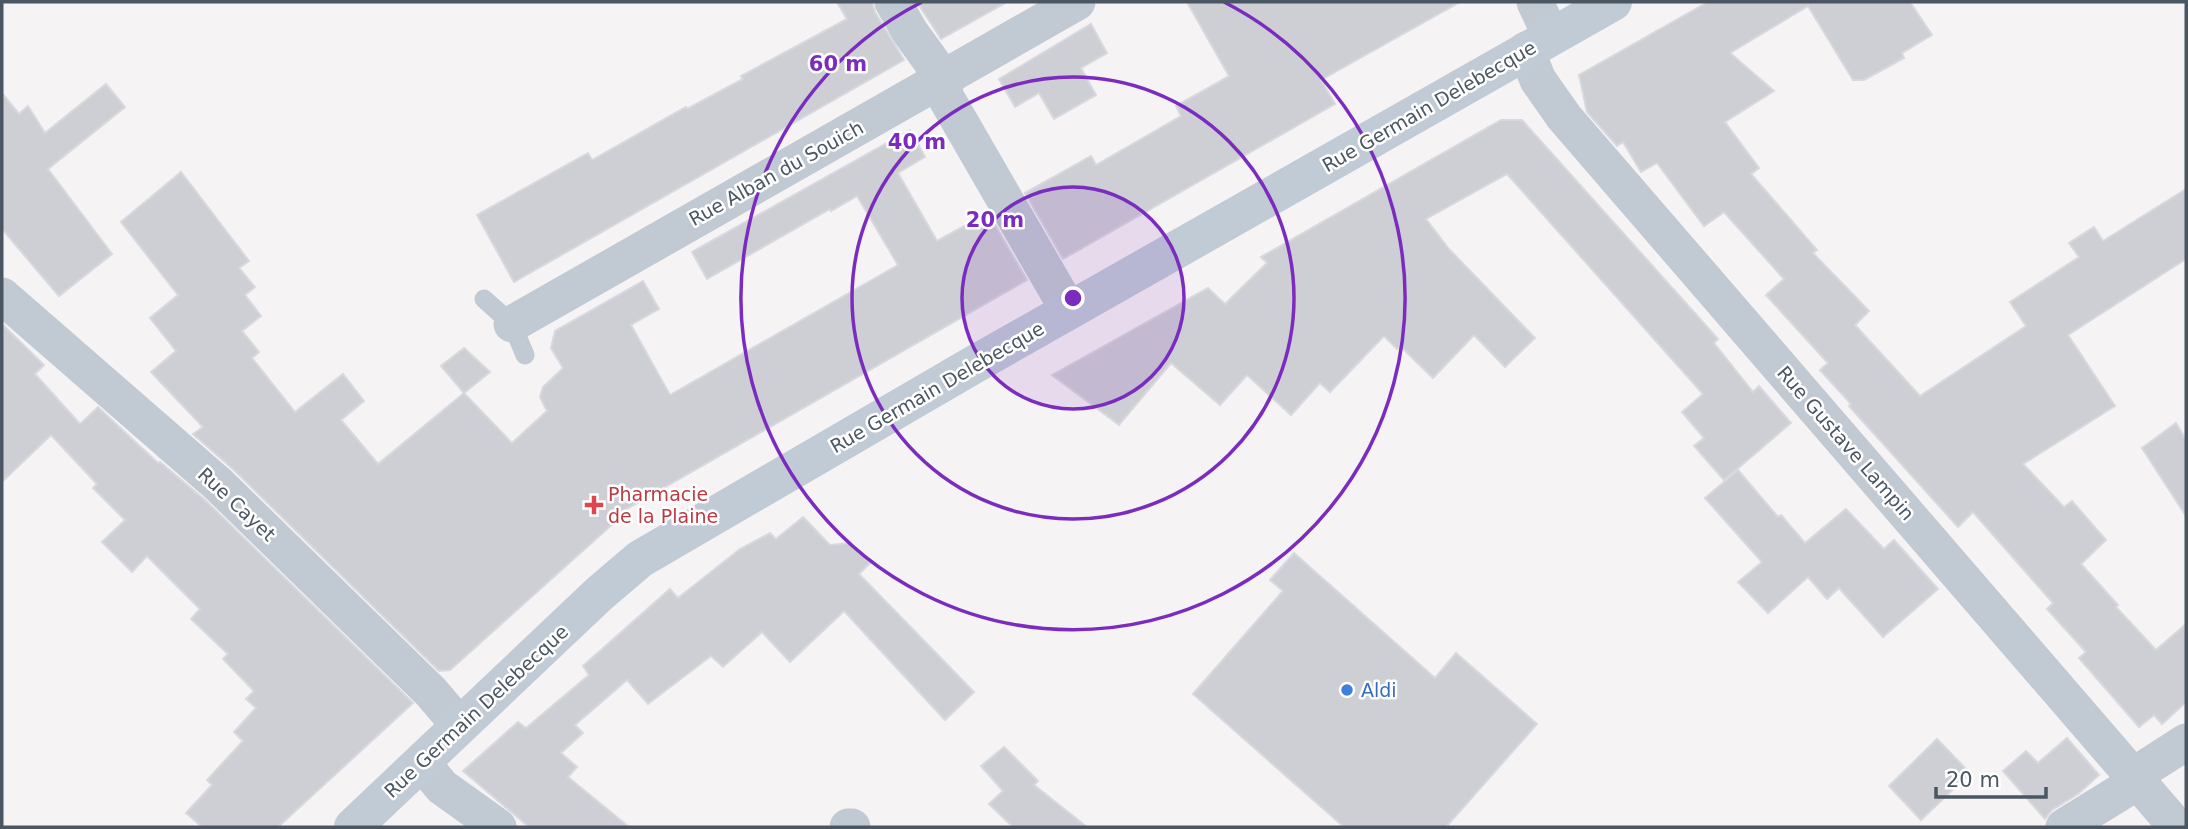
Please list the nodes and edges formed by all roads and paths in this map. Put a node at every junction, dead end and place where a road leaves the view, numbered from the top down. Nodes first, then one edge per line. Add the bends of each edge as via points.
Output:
1 (893, 2) edge
2 (1077, 2) edge
3 (1535, 2) edge
4 (1613, 2) edge
5 (1539, 43) junction
6 (944, 79) junction
7 (2, 296) edge
8 (484, 299) dead end
9 (1069, 311) junction
10 (518, 339) joint
11 (460, 726) junction
12 (2186, 742) edge
13 (422, 762) junction
14 (2136, 779) junction
15 (353, 827) edge
16 (498, 827) edge
17 (2064, 827) edge
18 (2177, 827) edge

1 - 6 street
2 - 6 street, Rue Alban du Souich
3 - 5 street, Rue Gustave Lampin
4 - 5 street, Rue Germain Delebecque
5 - 9 street, Rue Germain Delebecque
5 - 14 street, Rue Gustave Lampin via 1538,80 1564,117
6 - 9 street via 945,96
6 - 10 street, Rue Alban du Souich
7 - 11 street, Rue Cayet via 219,485 431,692
8 - 10 lane
9 - 11 street, Rue Germain Delebecque via 640,559
11 - 13 street, Rue Germain Delebecque
12 - 14 street
13 - 15 street, Rue Germain Delebecque
13 - 16 street via 442,787
14 - 17 street
14 - 18 street, Rue Gustave Lampin

